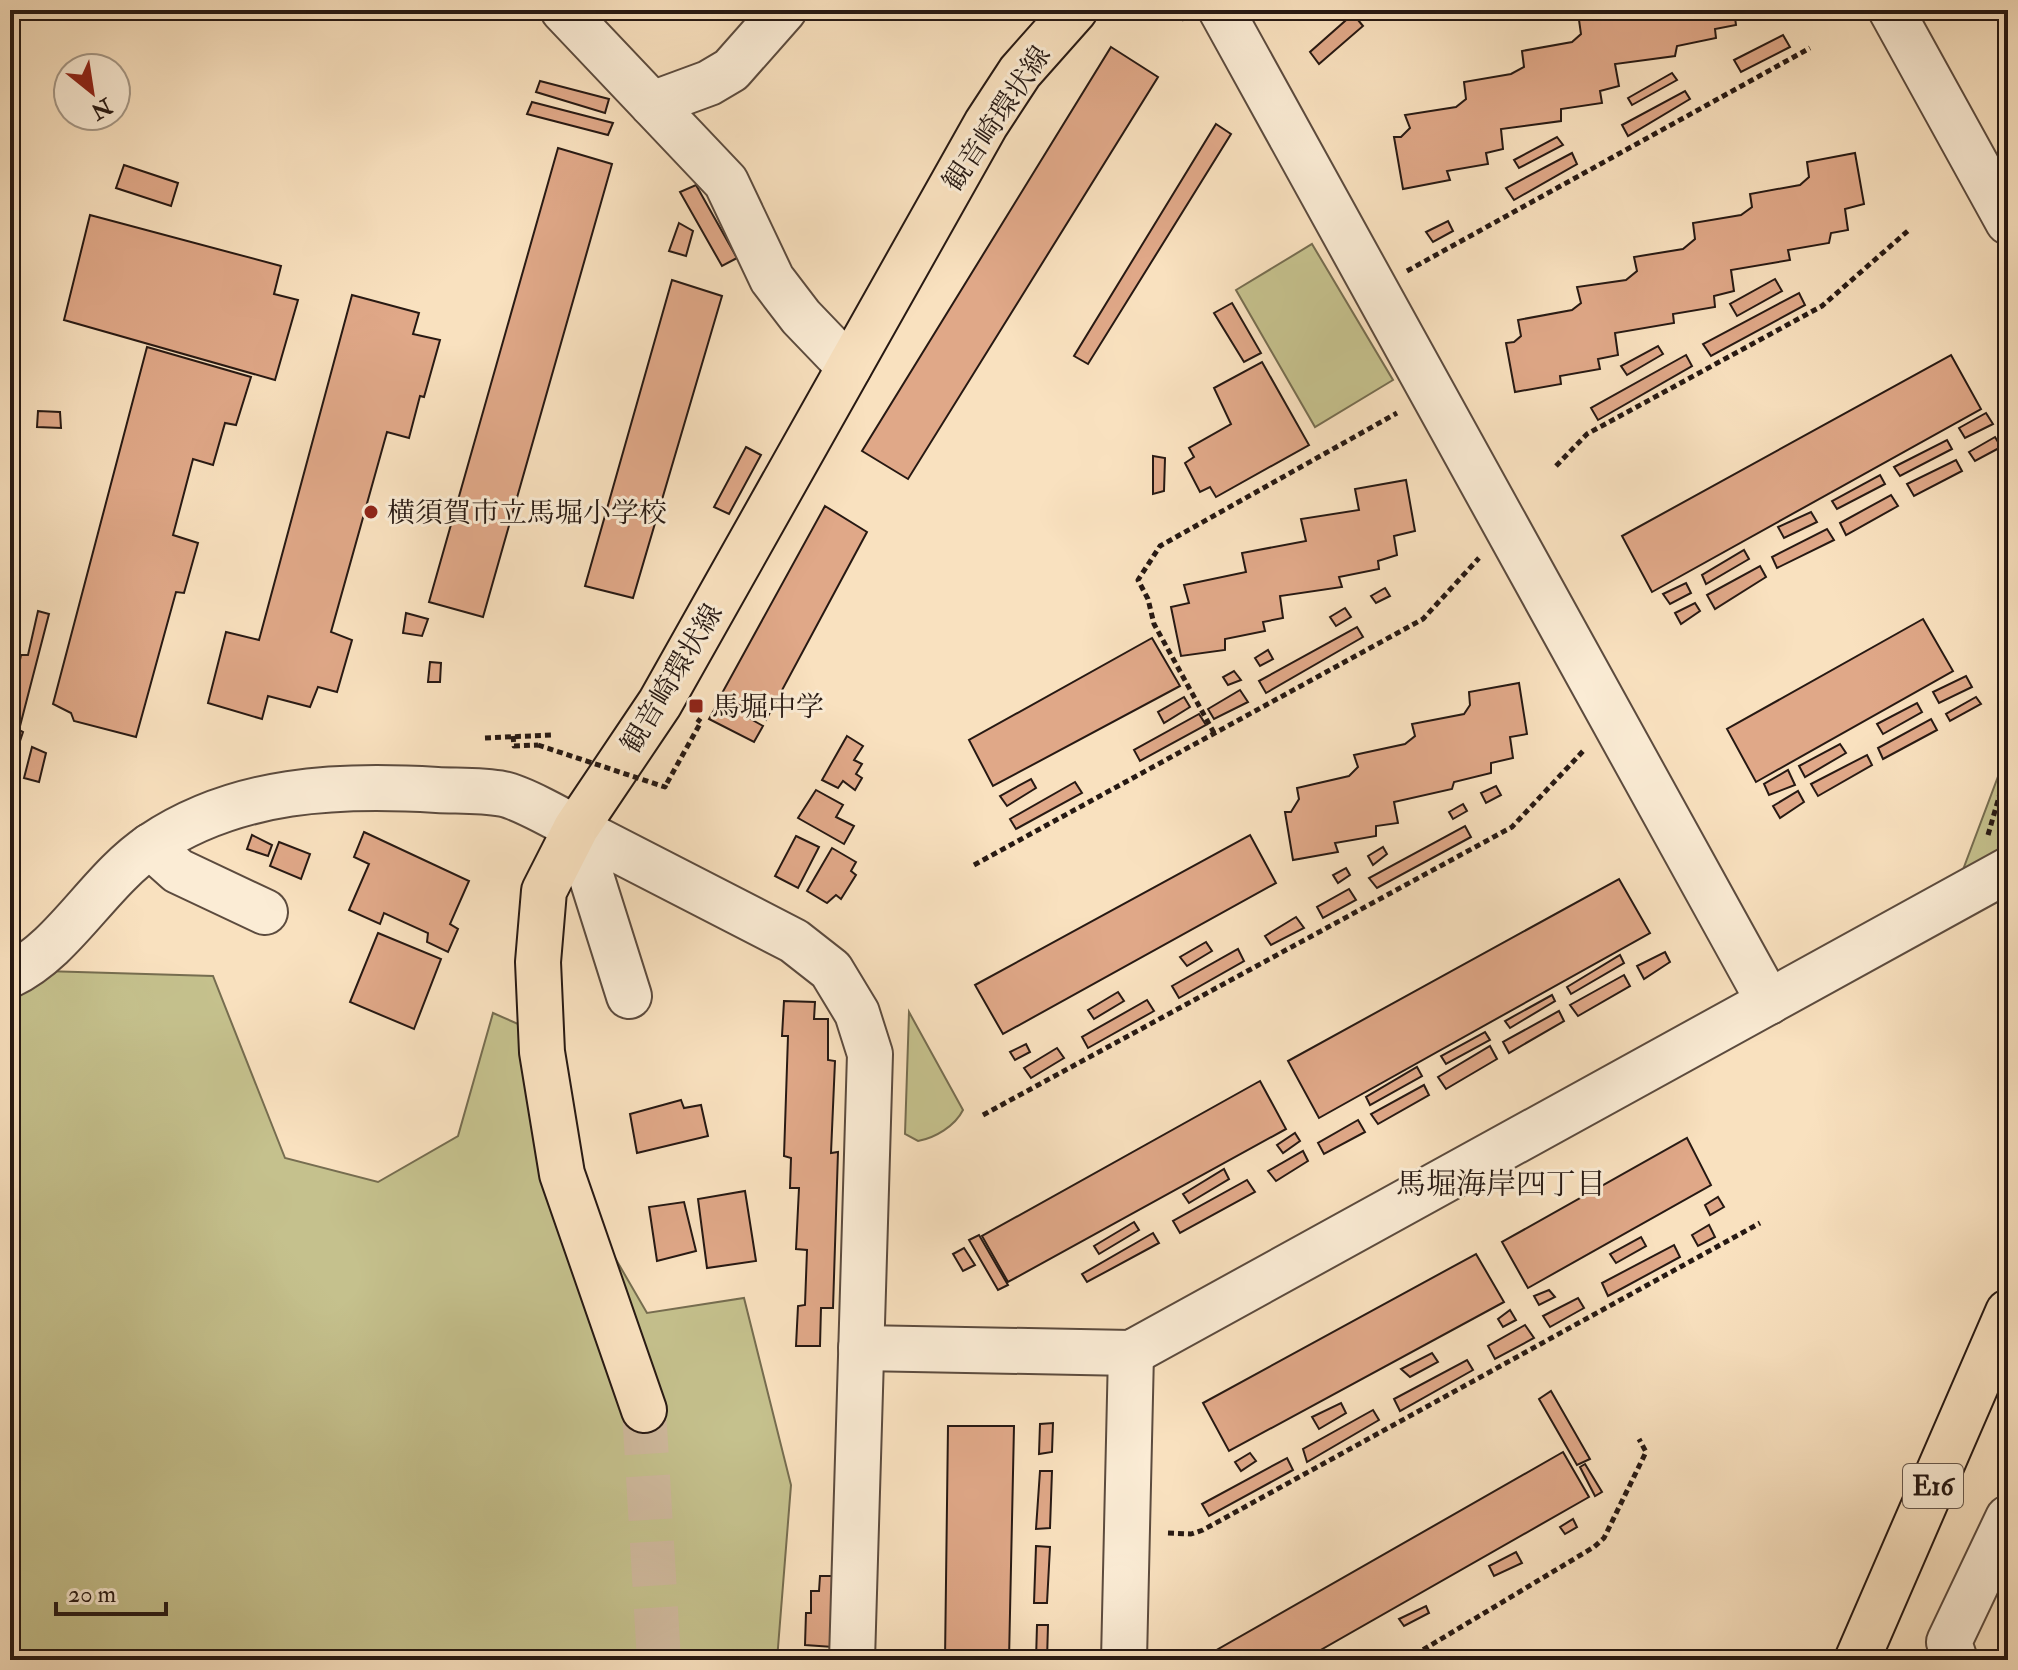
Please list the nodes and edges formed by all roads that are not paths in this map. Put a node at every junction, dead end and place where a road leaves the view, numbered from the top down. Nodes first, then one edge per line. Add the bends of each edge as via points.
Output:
1 (563, 10) edge
2 (784, 10) edge
3 (1075, 10) edge
4 (1221, 10) edge
5 (1891, 10) edge
6 (652, 104) junction
7 (1997, 177) edge
8 (2008, 222) edge
9 (849, 367) junction
10 (576, 828) junction
11 (150, 846) junction
12 (1990, 881) edge
13 (265, 912) dead end
14 (14, 969) edge
15 (629, 996) dead end
16 (1769, 1002) junction
17 (2008, 1312) edge
18 (861, 1348) junction
19 (1131, 1353) junction
20 (2008, 1371) edge
21 (644, 1410) tunnel mouth
22 (2008, 1518) edge
23 (852, 1660) edge
24 (1124, 1660) edge
25 (1857, 1660) edge
26 (1883, 1660) edge
27 (1955, 1660) edge

1 - 6 street
2 - 6 street via 731,70
3 - 9 main road, 観音崎環状線 via 1020,72 986,124
4 - 16 street
5 - 7 street
6 - 9 street via 726,182 772,279
7 - 8 street
9 - 10 main road, 観音崎環状線 via 660,703
10 - 11 street via 505,794 388,787 292,792 240,803
10 - 15 street
10 - 18 street via 794,941 831,970 857,1013 870,1054
10 - 21 main road, 観音崎環状線 via 544,891 538,962 542,1052 562,1174
11 - 13 street via 178,871
11 - 14 street via 111,878 49,948
12 - 16 street
16 - 19 street
17 - 25 main road, E16
18 - 19 street
18 - 23 street
19 - 24 street
20 - 26 main road, E16
22 - 27 street via 1949,1642

